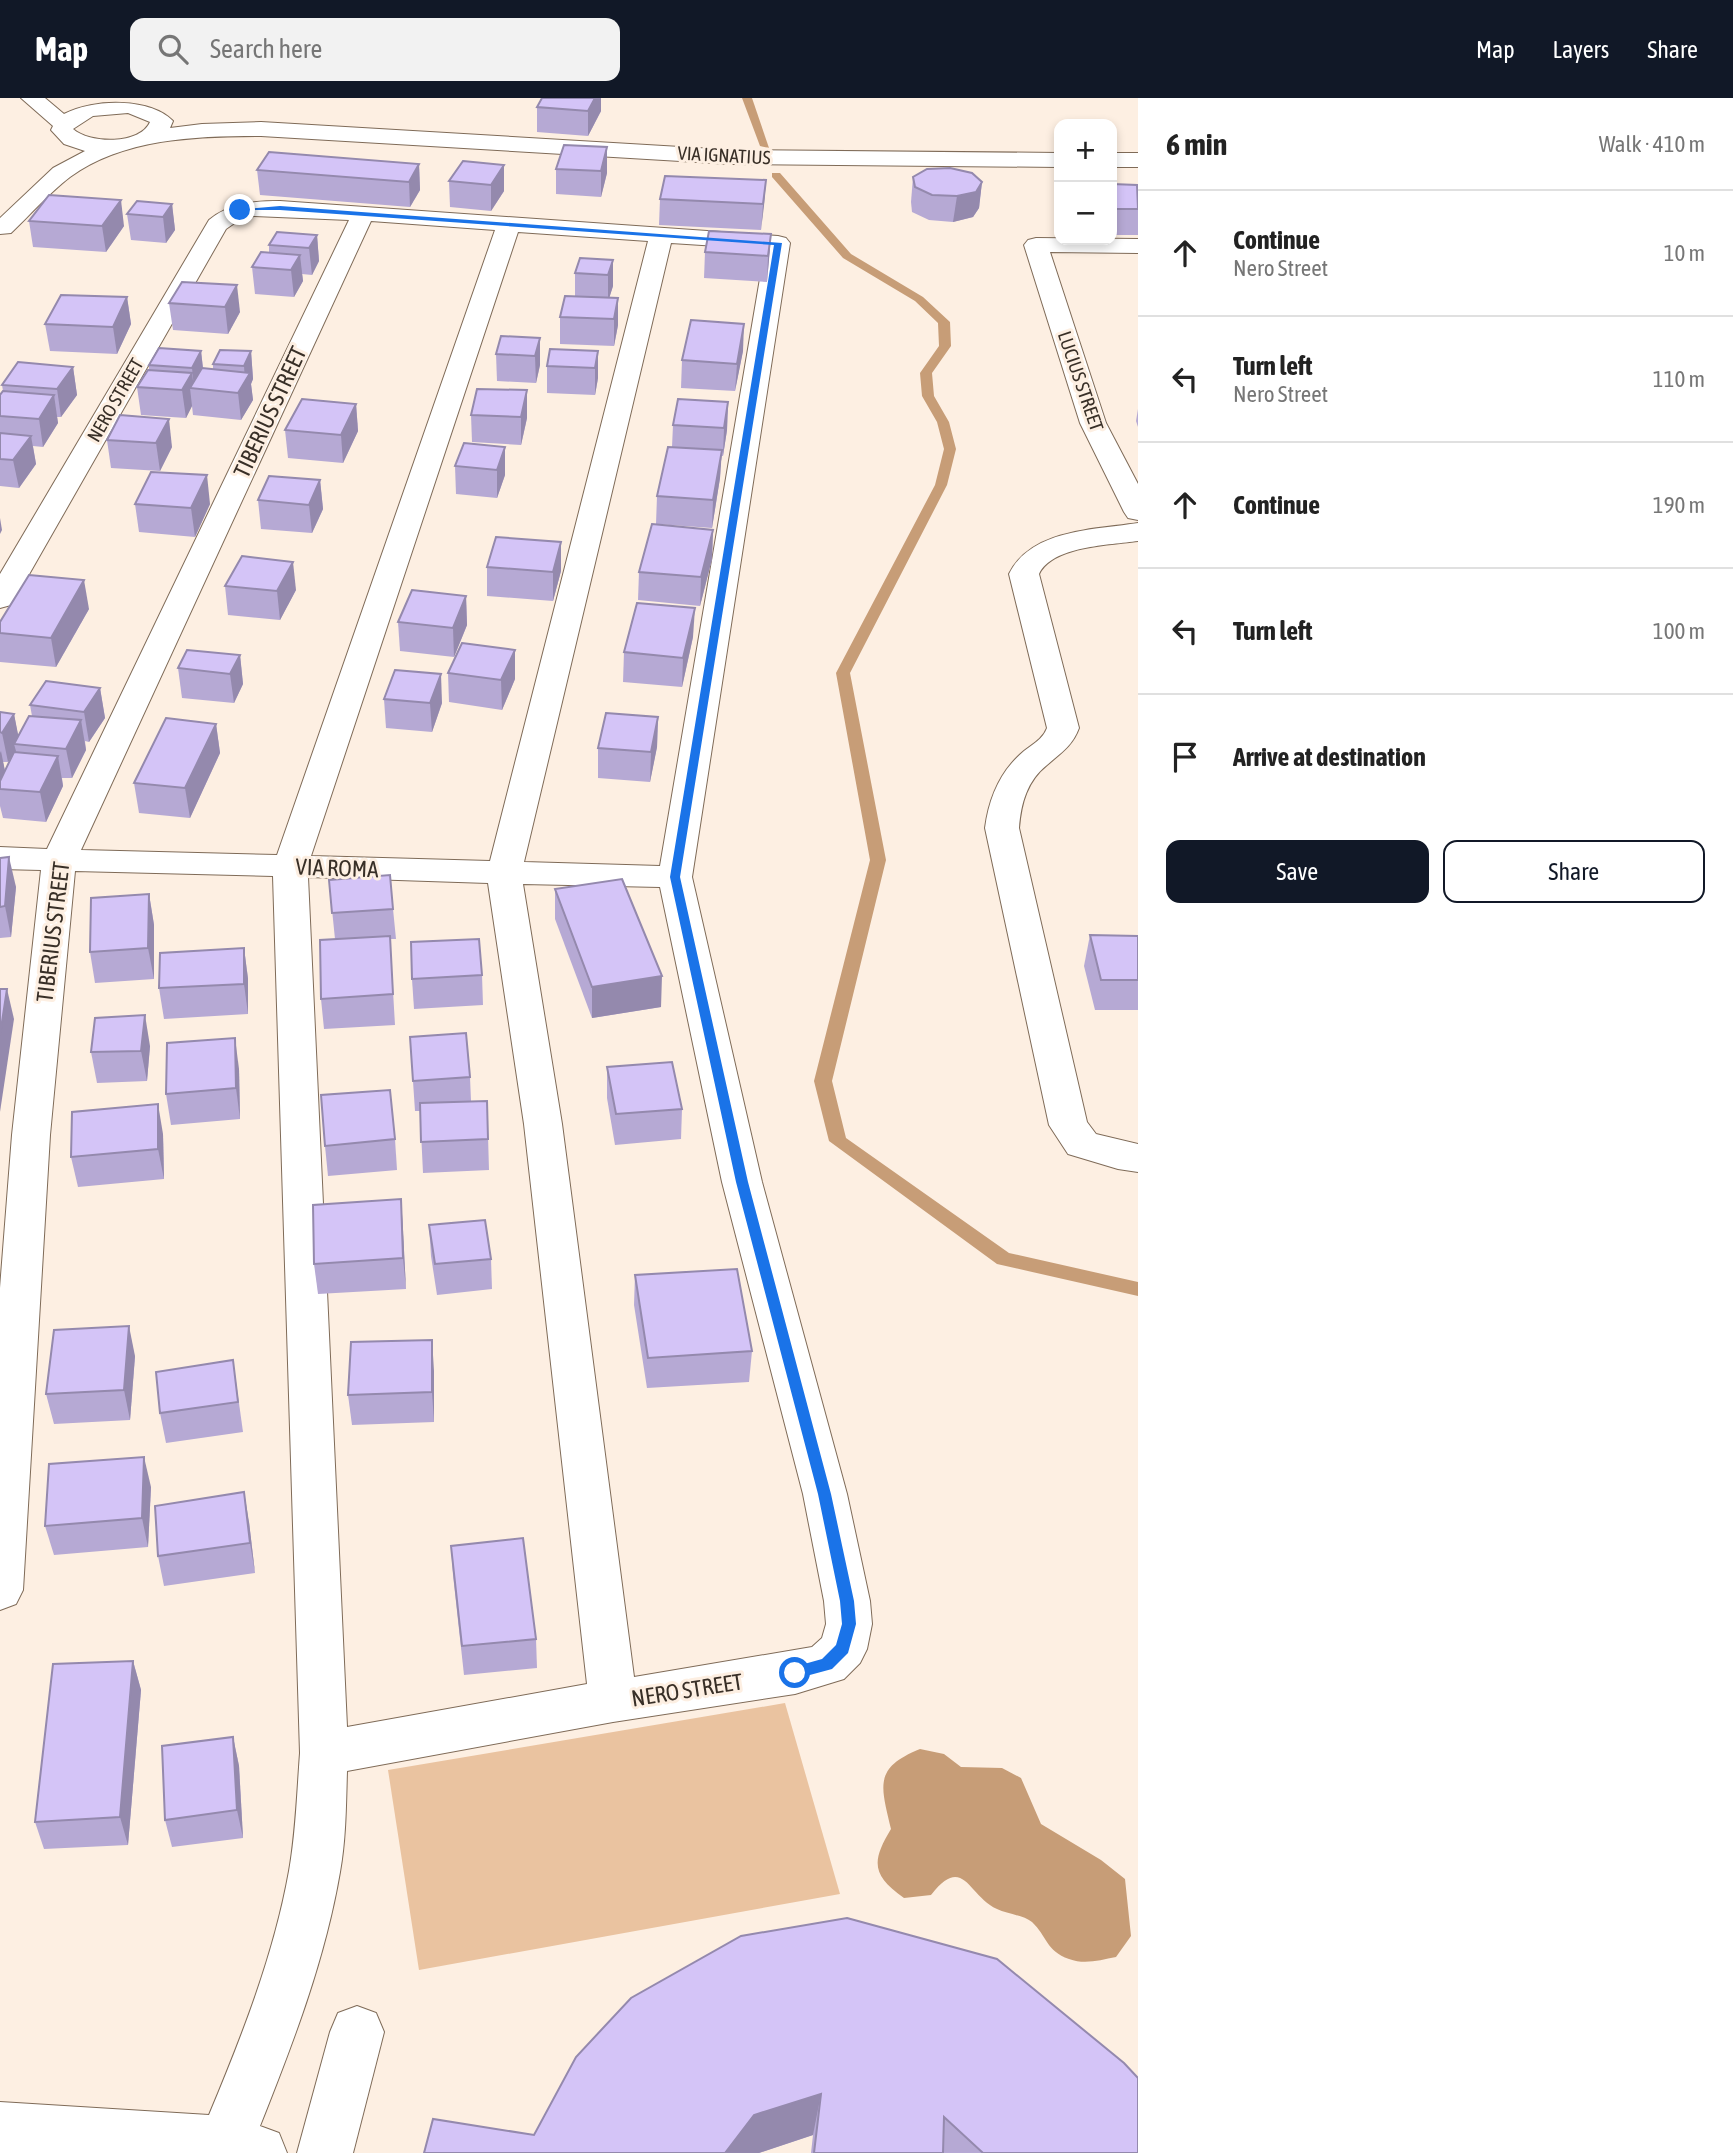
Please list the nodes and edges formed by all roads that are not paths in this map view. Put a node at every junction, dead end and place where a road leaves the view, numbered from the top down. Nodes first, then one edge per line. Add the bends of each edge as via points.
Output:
1 (32, 98) edge
2 (93, 98) edge
3 (172, 98) edge
4 (144, 111) junction
5 (63, 127) junction
6 (389, 135) junction
7 (149, 137) junction
8 (120, 145) junction
9 (1054, 160) edge
10 (1117, 160) edge
11 (1138, 160) edge
12 (363, 214) junction
13 (509, 225) junction
14 (1, 229) edge
15 (661, 235) junction
16 (1138, 246) edge
17 (1138, 512) edge
18 (1138, 532) edge
19 (0, 599) edge
20 (0, 858) edge
21 (59, 860) junction
22 (290, 867) junction
23 (504, 873) junction
24 (675, 877) junction
25 (1138, 1158) edge
26 (0, 1590) edge
27 (613, 1701) junction
28 (324, 1753) junction
29 (357, 2032) dead end
30 (0, 2130) edge
31 (242, 2148) edge
32 (325, 2153) edge

1 - 5 street
2 - 4 street, VIA IGNATIUS
3 - 4 street
4 - 5 street via 95,108 70,117
4 - 6 street, VIA IGNATIUS
4 - 7 street via 162,121
5 - 8 street via 66,136 88,144
5 - 14 street
6 - 7 street, VIA IGNATIUS via 218,129
6 - 9 street, VIA IGNATIUS via 732,157
7 - 8 street, VIA IGNATIUS
8 - 14 street via 61,173
10 - 11 street
12 - 13 street
12 - 19 street, NERO STREET via 280,208 240,210 225,216
12 - 21 street, TIBERIUS STREET
13 - 15 street
13 - 22 street
15 - 23 street
15 - 24 street via 778,243
16 - 17 street, LUCIUS STREET via 1035,245 1093,423
18 - 25 street via 1045,550 1030,560 1024,574 1063,729 1056,744 1035,758 1007,792 1002,828 1068,1125 1082,1144
20 - 21 street, VIA ROMA
21 - 22 street, VIA ROMA
21 - 26 street, TIBERIUS STREET via 31,1135
22 - 23 street, VIA ROMA
22 - 28 street
23 - 24 street, VIA ROMA
23 - 27 street via 543,1124
24 - 27 street, NERO STREET via 742,1182 825,1494 849,1624 843,1648 827,1664
27 - 28 street, NERO STREET
28 - 31 street via 315,1870 293,1962 260,2057
29 - 32 street
30 - 31 street

